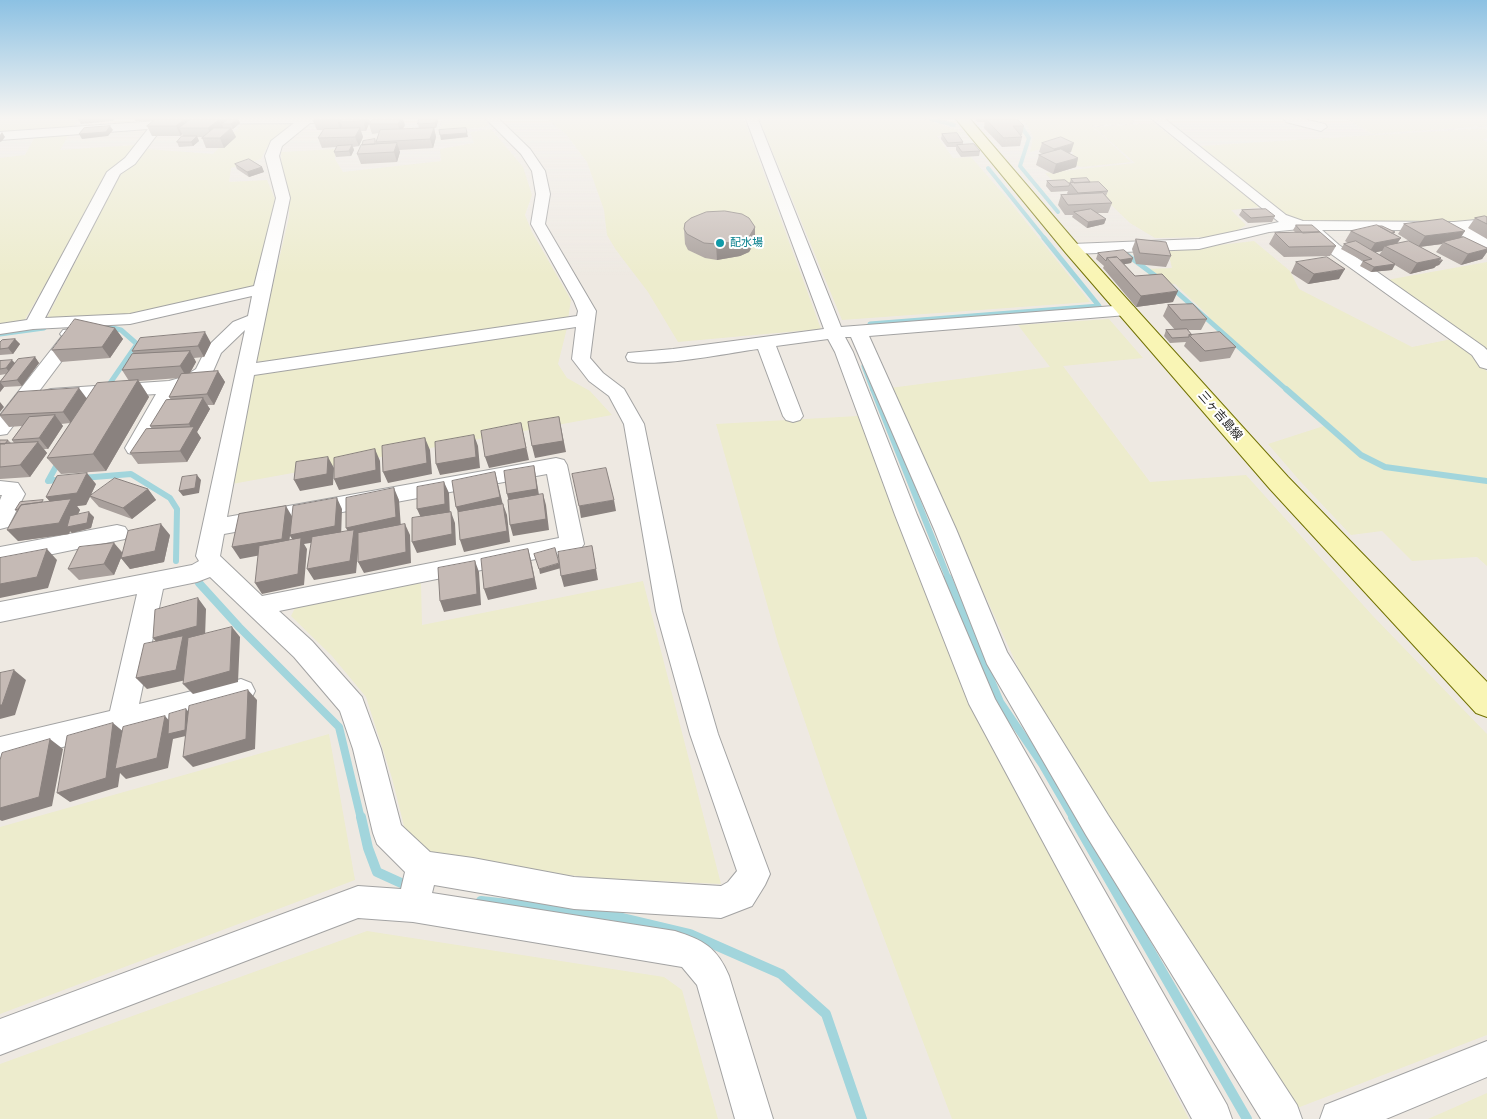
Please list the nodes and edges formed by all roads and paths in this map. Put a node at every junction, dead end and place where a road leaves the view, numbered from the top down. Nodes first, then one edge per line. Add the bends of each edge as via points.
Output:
1 (115, 171) edge
2 (276, 171) edge
3 (538, 171) edge
4 (775, 171) edge
5 (1008, 171) edge
6 (1223, 171) edge
7 (1487, 223) edge
8 (1300, 225) junction
9 (1454, 226) junction
10 (1487, 244) edge
11 (1072, 248) junction
12 (262, 289) junction
13 (1127, 310) junction
14 (257, 318) junction
15 (585, 320) junction
16 (33, 324) junction
17 (0, 329) edge
18 (846, 332) junction
19 (0, 340) edge
20 (765, 342) junction
21 (635, 357) dead end
22 (1487, 363) edge
23 (246, 370) junction
24 (170, 387) junction
25 (24, 397) junction
26 (793, 416) dead end
27 (0, 429) edge
28 (135, 448) edge
29 (0, 488) edge
30 (0, 521) edge
31 (215, 526) junction
32 (117, 532) dead end
33 (0, 556) edge
34 (213, 565) junction
35 (152, 582) junction
36 (258, 606) junction
37 (0, 612) edge
38 (241, 691) edge
39 (1487, 703) edge
40 (122, 720) junction
41 (0, 750) edge
42 (422, 867) junction
43 (413, 906) junction
44 (0, 1037) edge
45 (1487, 1059) edge
46 (754, 1119) edge
47 (1213, 1119) edge
48 (1283, 1119) edge
49 (1338, 1119) edge

1 - 16 street
2 - 12 street via 283,198
3 - 15 street via 544,194 537,215 538,224 587,311
4 - 18 street
5 - 11 main road, 三ヶ吉島線
6 - 8 street via 1281,218
7 - 9 street
8 - 9 street
8 - 11 street via 1268,228 1199,244
8 - 22 street via 1313,229 1332,248 1478,351
9 - 10 street
11 - 13 main road, 三ヶ吉島線
12 - 14 street
12 - 16 street via 130,318
13 - 18 street
13 - 39 main road, 三ヶ吉島線 via 1286,490
14 - 23 street
14 - 24 street via 240,326 213,351 204,372 190,381
15 - 23 street
15 - 42 street via 581,358 596,377 617,393 634,424 669,611 704,734 754,874 740,894 722,902 574,893
16 - 17 street
18 - 20 street
18 - 47 street via 844,352 983,704
18 - 48 street via 944,529 996,656 1097,825
19 - 25 street via 73,334
20 - 21 street
20 - 26 street
23 - 31 street
24 - 25 street
24 - 28 street
25 - 27 street
29 - 30 street via 10,488 14,494
31 - 34 street via 208,556
31 - 36 street via 556,465 572,544
32 - 33 street
34 - 35 street via 197,573
34 - 36 street
35 - 37 street
35 - 40 street
36 - 42 street via 352,705 367,749 388,833
38 - 40 street
40 - 41 street
42 - 43 street
43 - 44 street via 358,902
43 - 46 street via 675,948 693,954 712,976
45 - 49 street

